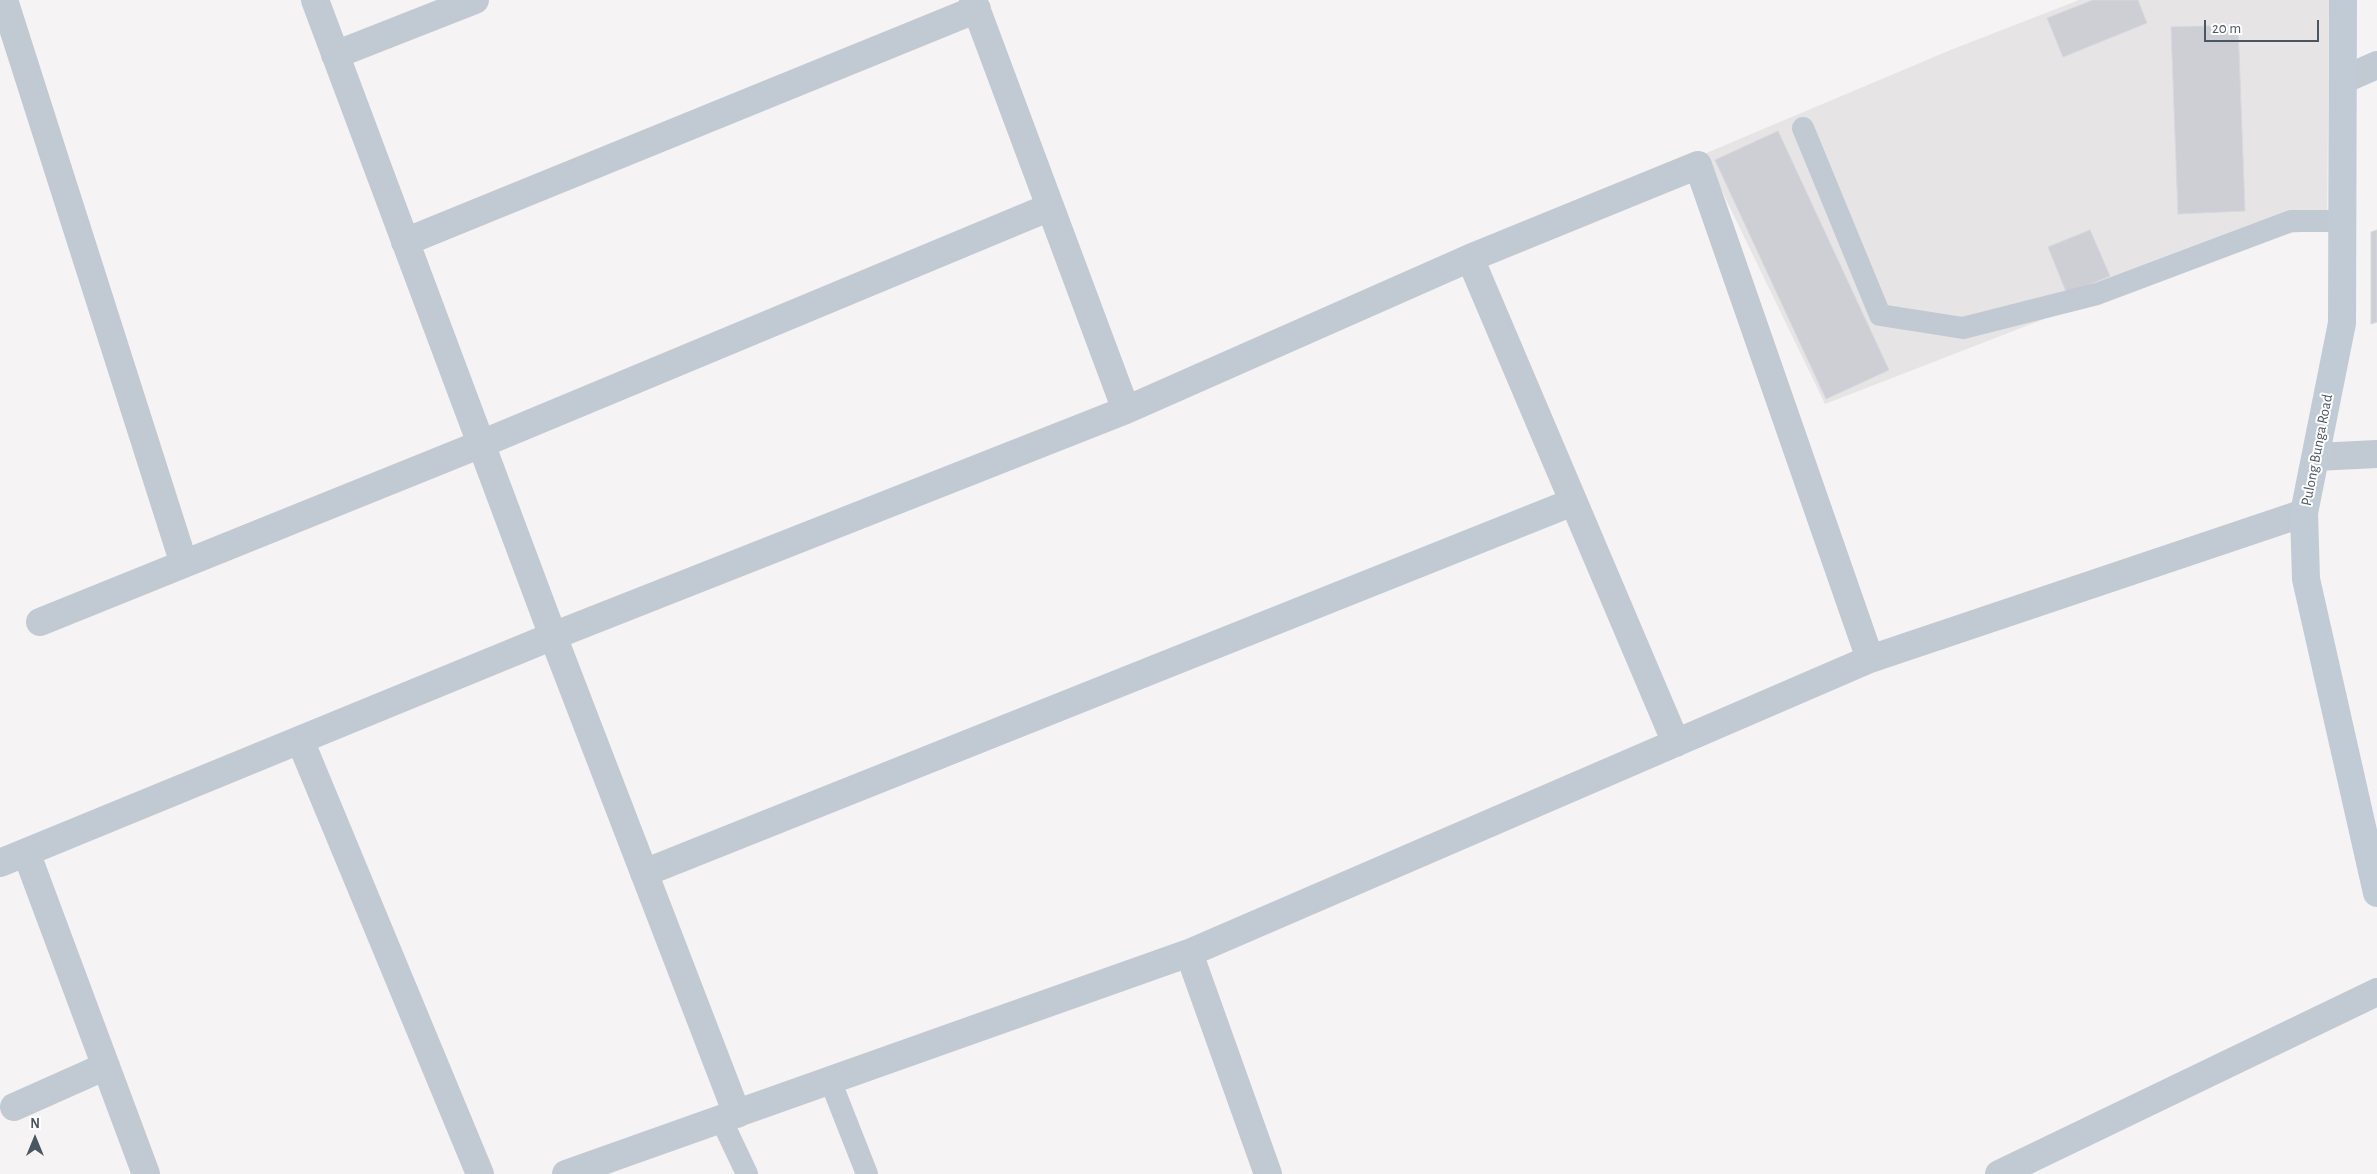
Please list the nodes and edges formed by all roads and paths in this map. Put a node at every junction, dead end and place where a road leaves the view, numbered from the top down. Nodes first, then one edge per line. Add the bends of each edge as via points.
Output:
1 (4, 0) edge
2 (315, 0) edge
3 (475, 0) edge
4 (2343, 0) edge
5 (975, 5) edge
6 (335, 55) junction
7 (2377, 65) edge
8 (2343, 80) junction
9 (1803, 128) dead end
10 (1050, 207) junction
11 (2342, 221) junction
12 (405, 242) junction
13 (1470, 258) junction
14 (1126, 410) junction
15 (481, 444) junction
16 (2377, 454) edge
17 (2316, 457) junction
18 (1573, 502) junction
19 (2304, 513) junction
20 (184, 564) junction
21 (40, 622) dead end
22 (553, 636) junction
23 (1870, 659) junction
24 (300, 740) junction
25 (1676, 743) junction
26 (26, 852) junction
27 (0, 863) edge
28 (644, 873) junction
29 (2377, 893) edge
30 (1189, 953) junction
31 (2377, 992) edge
32 (106, 1066) junction
33 (830, 1080) junction
34 (14, 1107) dead end
35 (729, 1116) junction
36 (146, 1174) edge
37 (480, 1174) edge
38 (566, 1174) edge
39 (748, 1174) edge
40 (868, 1174) edge
41 (1268, 1174) edge
42 (1999, 1174) edge

1 - 20 street
2 - 6 street
3 - 6 street
4 - 8 main road, Pulong Bunga Road
5 - 10 street
5 - 12 street
6 - 12 street
7 - 8 street
8 - 11 main road, Pulong Bunga Road
9 - 11 lane via 1880,315 1963,328 2097,294 2291,221
10 - 14 street
10 - 15 street
11 - 17 main road, Pulong Bunga Road via 2342,323
12 - 15 street
13 - 14 street
13 - 18 street
13 - 23 street via 1698,165
14 - 22 street
15 - 20 street
15 - 22 street
16 - 17 street
17 - 19 main road, Pulong Bunga Road
18 - 25 street
18 - 28 street
19 - 23 street
19 - 29 main road, Pulong Bunga Road via 2306,579
20 - 21 street
22 - 24 street
22 - 28 street
23 - 25 street
24 - 26 street
24 - 37 street
25 - 30 street
26 - 27 street
26 - 32 street
28 - 35 street
30 - 33 street
30 - 41 street
31 - 42 street
32 - 34 street
32 - 36 street
33 - 35 street
33 - 40 lane
35 - 38 street
35 - 39 lane

